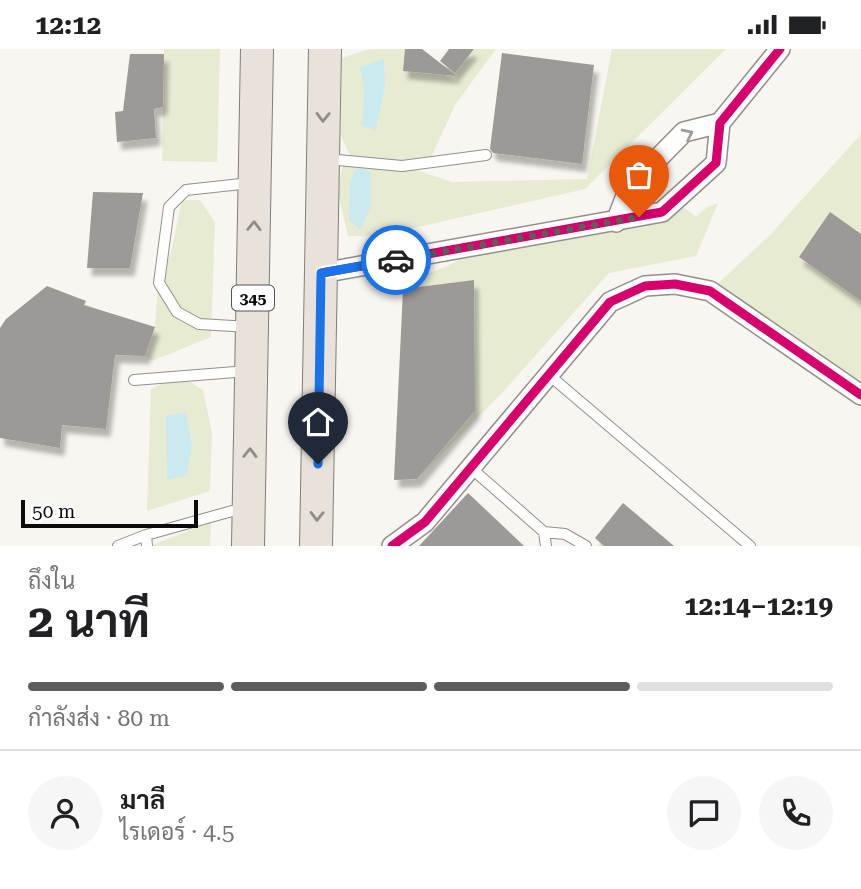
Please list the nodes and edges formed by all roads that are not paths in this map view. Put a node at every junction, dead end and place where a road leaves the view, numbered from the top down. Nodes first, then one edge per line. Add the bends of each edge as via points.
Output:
1 (257, 49) edge
2 (780, 49) edge
3 (328, 52) edge
4 (720, 123) junction
5 (486, 155) dead end
6 (323, 158) junction
7 (254, 183) junction
8 (616, 222) junction
9 (321, 273) junction
10 (253, 328) junction
11 (252, 371) junction
12 (549, 375) junction
13 (134, 380) dead end
14 (858, 391) edge
15 (471, 468) junction
16 (238, 509) junction
17 (544, 532) junction
18 (146, 541) edge
19 (118, 546) edge
20 (248, 546) edge
21 (316, 546) edge
22 (392, 546) edge
23 (546, 546) edge
24 (586, 546) edge
25 (750, 546) edge

1 - 7 main road, 345
2 - 4 street
3 -> 6 main road
8 -> 4 street via 629,188 684,132
4 - 8 street via 716,163 662,212
5 - 6 lane via 401,166
6 - 9 main road
10 -> 7 main road, 345
7 - 10 lane via 186,190 169,207 159,283 177,312 199,324
8 - 9 street
9 -> 21 main road
10 - 11 main road, 345
11 - 13 lane
16 -> 11 main road, 345
12 - 14 street via 610,302 645,286 675,284 710,291
12 - 15 street
12 - 25 lane
15 - 17 lane
15 - 22 street via 425,522
16 - 18 lane via 160,531
16 - 20 main road, 345
17 - 23 lane
17 - 24 lane via 565,534
18 - 19 lane

